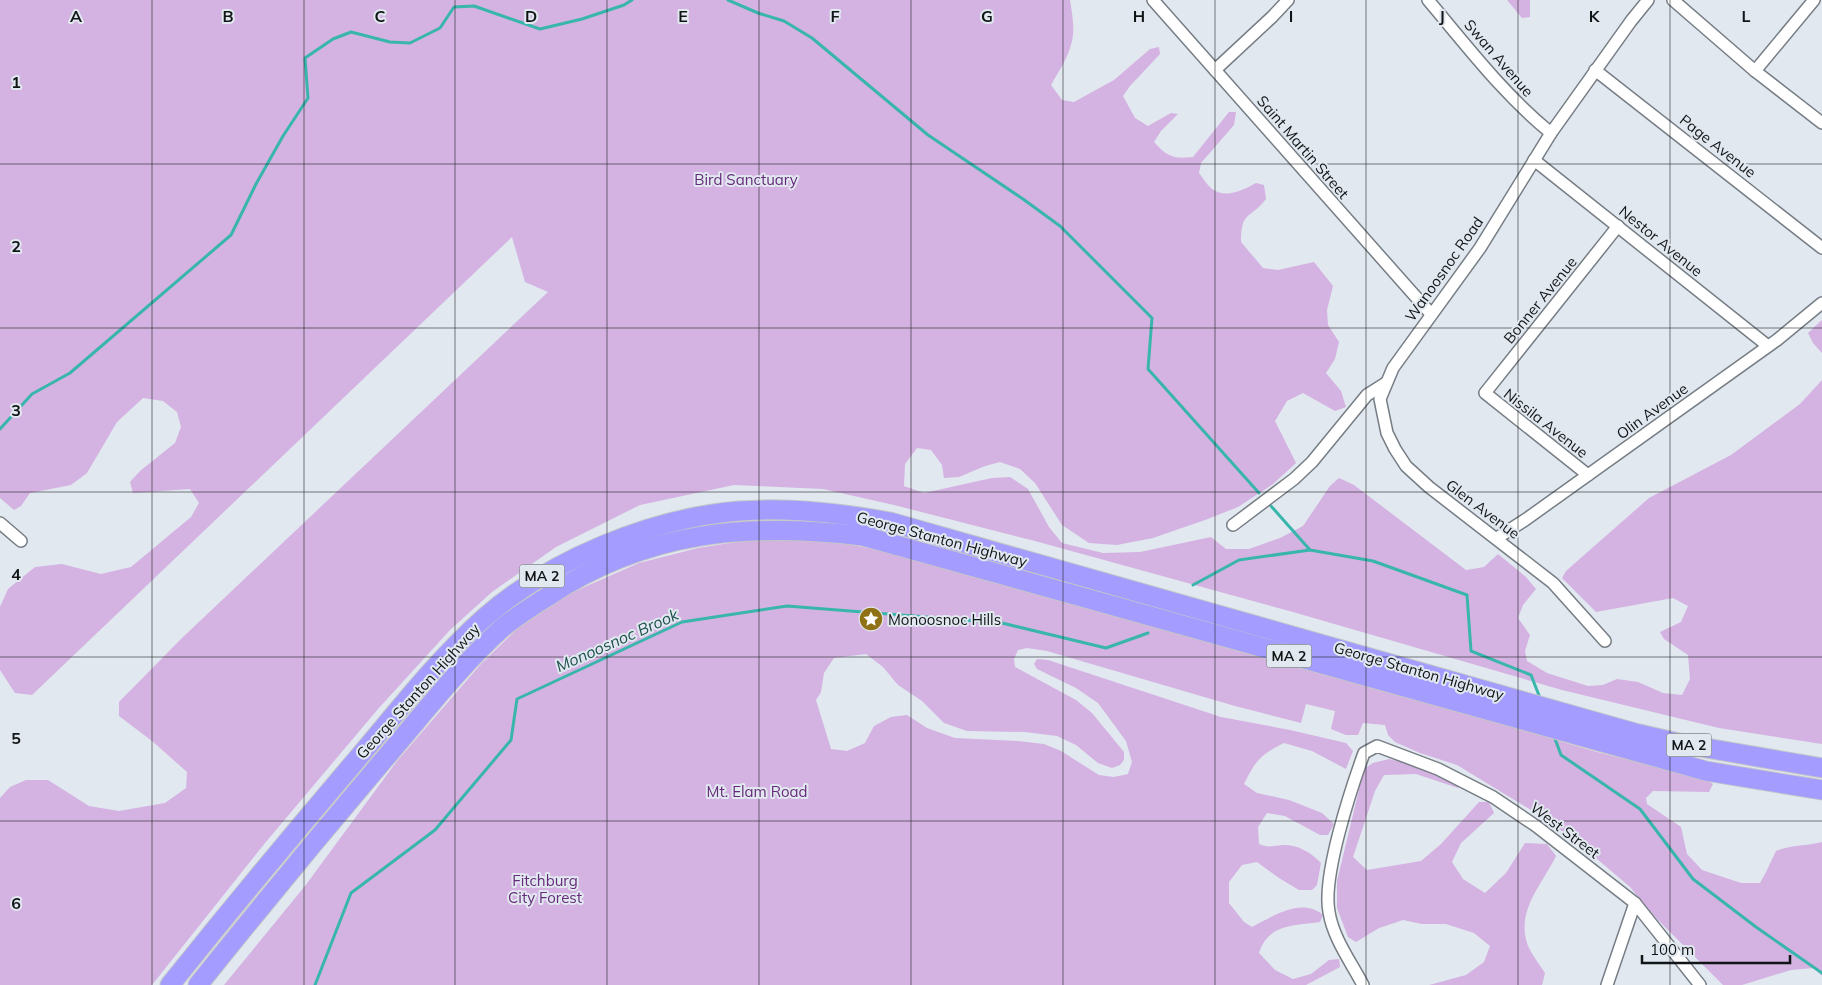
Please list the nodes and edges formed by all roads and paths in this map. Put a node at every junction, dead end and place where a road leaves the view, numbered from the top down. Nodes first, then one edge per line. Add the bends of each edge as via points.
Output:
1 (1153, 0) edge
2 (1288, 0) edge
3 (1428, 0) edge
4 (1648, 0) edge
5 (1673, 0) edge
6 (1814, 0) edge
7 (1215, 70) junction
8 (1595, 70) junction
9 (1756, 71) junction
10 (1822, 123) edge
11 (1551, 133) junction
12 (1534, 160) junction
13 (1618, 226) junction
14 (1822, 248) edge
15 (1822, 303) edge
16 (1431, 314) junction
17 (1768, 346) junction
18 (1386, 383) junction
19 (1485, 393) joint
20 (1588, 475) junction
21 (0, 523) edge
22 (1233, 526) dead end
23 (1497, 538) junction
24 (21, 541) dead end
25 (1605, 641) dead end
26 (1822, 768) edge
27 (1822, 790) edge
28 (1634, 904) junction
29 (170, 985) edge
30 (198, 985) edge
31 (1363, 985) edge
32 (1607, 985) edge
33 (1700, 985) edge

1 - 7 street, Saint Martin Street
2 - 7 street
3 - 11 street, Swan Avenue via 1531,117
4 - 8 street, Wanoosnoc Road
5 - 9 street
6 - 9 street
7 - 16 street, Saint Martin Street
8 - 11 street, Wanoosnoc Road
8 - 14 street, Page Avenue
9 - 10 street
11 - 12 street, Wanoosnoc Road
12 - 13 street, Nestor Avenue
12 - 16 street, Wanoosnoc Road via 1480,248
13 - 17 street, Nestor Avenue
13 - 19 street, Bonner Avenue
15 - 17 street, Olin Avenue
16 - 18 street, Wanoosnoc Road
17 - 20 street, Olin Avenue
18 - 22 street, Wanoosnoc Road via 1366,395 1294,480
18 - 23 street, Glen Avenue via 1380,400 1384,421 1402,461 1429,487
19 - 20 street, Nissila Avenue
20 - 23 street, Olin Avenue
21 - 24 street
23 - 25 street, Glen Avenue via 1553,583
26 - 29 highway, George Stanton Highway / MA 2 via 1683,744 890,522 794,510 738,511 688,520 622,539 577,557 530,583 486,616 426,679 261,872
27 - 30 highway, George Stanton Highway / MA 2 via 1706,771 863,536 770,530 725,532 635,552 553,592 500,630 453,678
28 - 31 street, West Street via 1536,826 1493,797 1422,761 1377,746 1364,753 1357,772 1334,856 1328,900 1334,930
28 - 32 street
28 - 33 street, West Street

